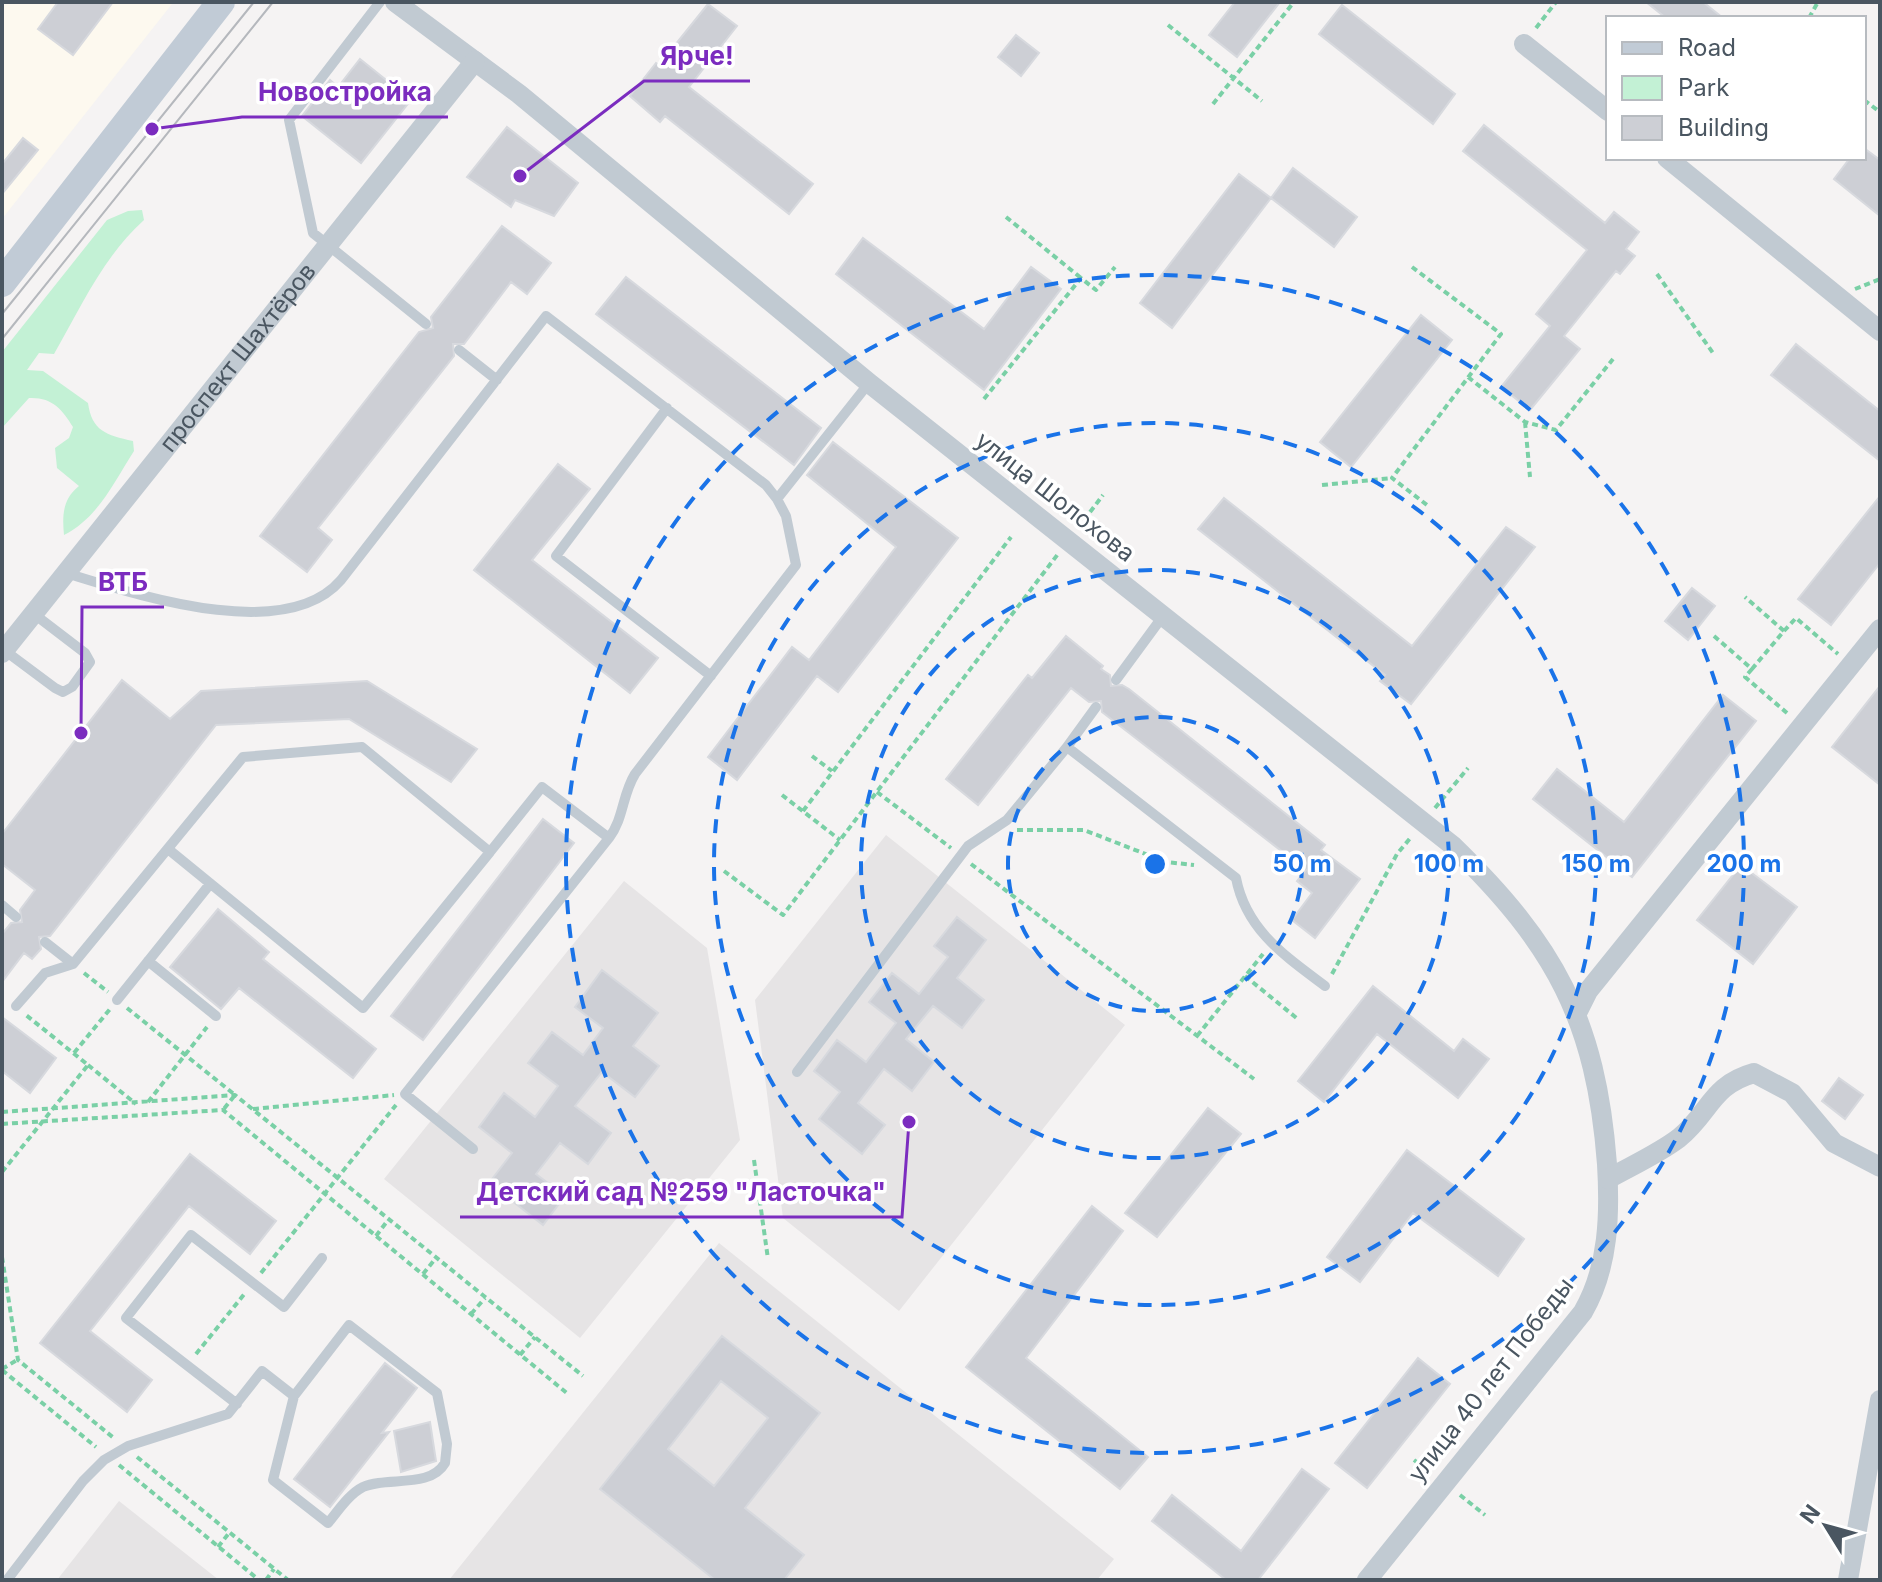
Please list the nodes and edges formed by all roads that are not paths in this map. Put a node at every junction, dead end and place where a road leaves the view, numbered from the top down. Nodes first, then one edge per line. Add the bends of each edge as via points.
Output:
1 (221, 2) edge
2 (380, 2) edge
3 (395, 2) edge
4 (1524, 44) road end
5 (475, 61) junction
6 (1606, 109) edge
7 (1669, 160) edge
8 (328, 246) junction
9 (2, 283) edge
10 (426, 324) dead end
11 (1880, 331) edge
12 (459, 350) dead end
13 (497, 380) junction
14 (869, 383) junction
15 (667, 408) junction
16 (777, 499) junction
17 (66, 573) junction
18 (34, 614) junction
19 (1163, 616) junction
20 (1880, 629) edge
21 (3, 652) edge
22 (711, 676) junction
23 (1116, 680) dead end
24 (1096, 707) dead end
25 (1067, 747) junction
26 (609, 838) junction
27 (168, 849) junction
28 (490, 852) junction
29 (210, 884) junction
30 (2, 905) edge
31 (16, 917) dead end
32 (45, 942) dead end
33 (148, 961) junction
34 (73, 964) junction
35 (1325, 986) road end
36 (117, 1000) road end
37 (16, 1006) road end
38 (1577, 1013) junction
39 (216, 1016) road end
40 (797, 1072) dead end
41 (1601, 1096) joint
42 (473, 1149) dead end
43 (1880, 1167) edge
44 (1608, 1179) junction
45 (322, 1258) dead end
46 (294, 1396) junction
47 (1880, 1400) edge
48 (237, 1404) junction
49 (7, 1580) edge
50 (1367, 1580) edge
51 (1848, 1580) edge

1 - 9 main road
2 - 8 lane via 289,120 309,225
3 - 5 street, улица Шолохова
4 - 6 street
5 - 8 street, проспект Шахтёров
5 - 14 street, улица Шолохова
7 - 11 street
8 - 10 lane
8 - 17 street, проспект Шахтёров
12 - 13 lane
13 - 15 lane via 546,316
13 - 17 lane via 341,580 312,603 269,610 185,606
14 - 16 lane
14 - 19 street, улица Шолохова
15 - 16 lane
15 - 22 lane via 556,556
16 - 22 lane via 796,565
17 - 18 street, проспект Шахтёров
18 - 21 street, проспект Шахтёров
18 - 21 lane via 90,662 72,687 63,692 55,688
19 - 23 lane
19 - 38 street, улица Шолохова via 1452,845 1529,929
20 - 38 street via 1588,991
22 - 26 lane via 630,783 621,820
24 - 25 lane
25 - 35 lane via 1236,878 1239,897 1271,944
25 - 40 lane via 998,829 978,837 961,856
26 - 28 lane via 542,787
26 - 42 lane via 405,1094
27 - 28 lane via 243,757 362,747
27 - 29 lane
27 - 34 lane
28 - 29 lane via 363,1008
29 - 33 lane
30 - 31 lane
32 - 34 lane
33 - 36 lane
33 - 39 lane
34 - 37 lane via 45,973
38 - 41 street, улица Шолохова
41 - 44 street, улица 40 лет Победы
43 - 44 street via 1834,1143 1792,1093 1754,1073 1732,1079 1676,1141
44 - 50 street, улица 40 лет Победы via 1602,1264 1583,1312
45 - 48 lane via 284,1307 191,1235 126,1318
46 - 46 lane via 349,1325 437,1393 447,1444 445,1463 432,1475 367,1485 328,1523 273,1480
46 - 48 lane via 262,1371
47 - 51 street
48 - 49 lane via 221,1417 108,1457 83,1481

